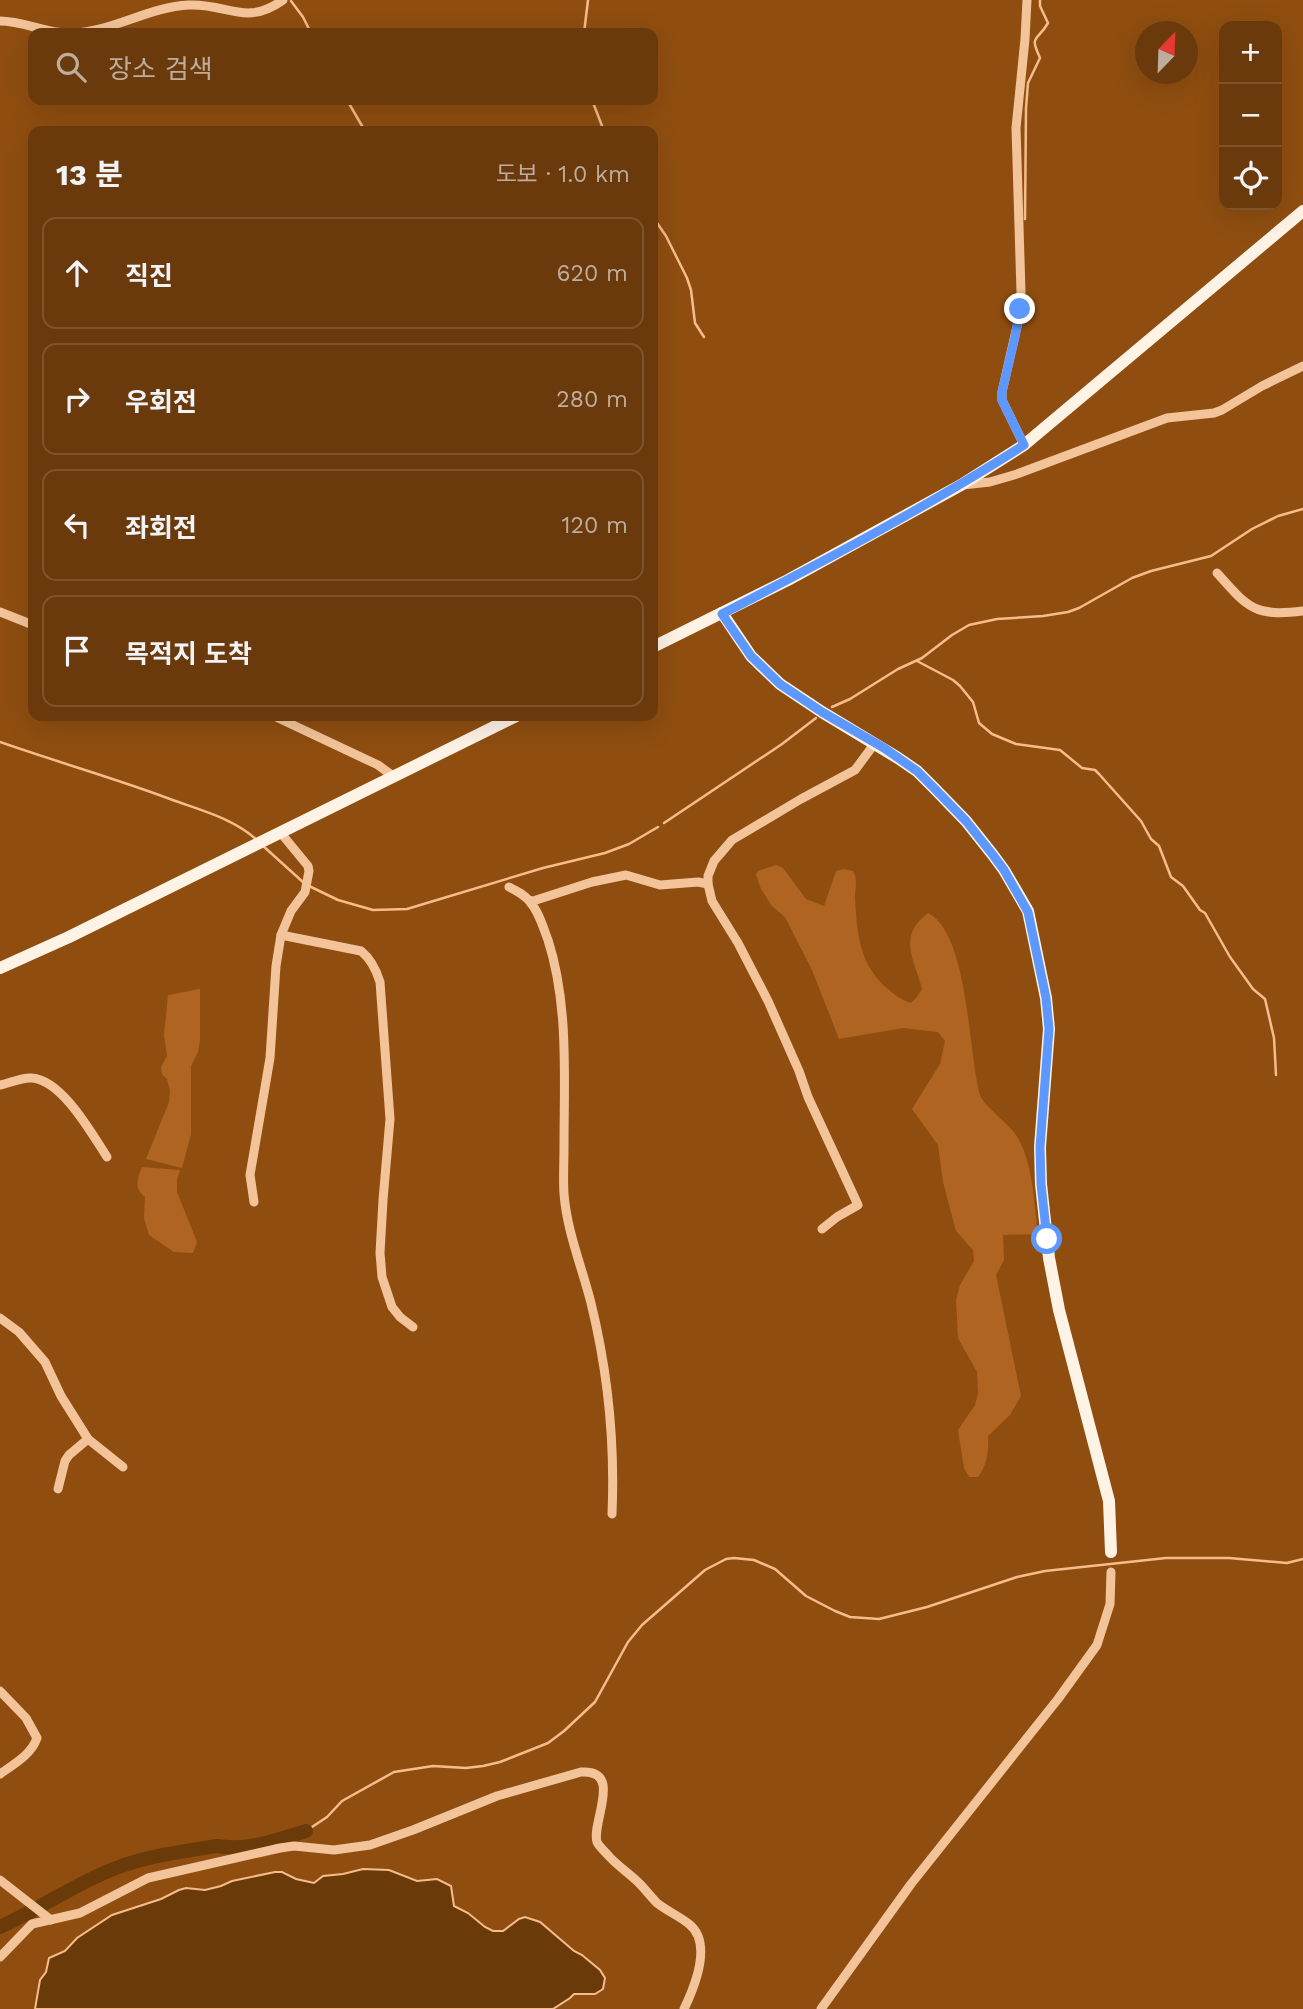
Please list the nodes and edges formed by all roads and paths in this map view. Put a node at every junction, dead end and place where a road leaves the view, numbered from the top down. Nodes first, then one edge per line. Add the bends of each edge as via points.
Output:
1 (283, 0) edge
2 (1027, 0) edge
3 (0, 21) edge
4 (36, 28) edge
5 (103, 28) edge
6 (1303, 211) edge
7 (1303, 366) edge
8 (1024, 445) junction
9 (961, 485) junction
10 (1217, 573) dead end
11 (1303, 611) edge
12 (0, 612) edge
13 (722, 614) junction
14 (28, 623) edge
15 (658, 645) edge
16 (285, 721) edge
17 (506, 721) edge
18 (874, 743) junction
19 (393, 776) junction
20 (275, 834) junction
21 (708, 884) junction
22 (509, 887) dead end
23 (529, 900) junction
24 (281, 935) junction
25 (0, 968) edge
26 (0, 1085) edge
27 (107, 1157) dead end
28 (254, 1202) dead end
29 (822, 1229) dead end
30 (0, 1318) edge
31 (413, 1327) dead end
32 (88, 1439) junction
33 (123, 1468) dead end
34 (58, 1489) dead end
35 (612, 1514) dead end
36 (1111, 1552) dead end
37 (1111, 1572) dead end
38 (0, 1691) edge
39 (0, 1774) edge
40 (0, 1880) edge
41 (51, 1920) junction
42 (0, 1957) edge
43 (684, 2009) edge
44 (821, 2009) edge

1 - 5 street via 270,9 250,13 179,6
2 - 8 street via 1016,128 1021,292 1002,392
3 - 4 street
6 - 8 main road
7 - 9 street via 1214,413 1167,418 1017,474
8 - 9 main road
9 - 13 main road
10 - 11 street via 1250,606 1278,614
12 - 14 street
13 - 15 main road
13 - 18 main road via 751,656 780,684
16 - 19 street
17 - 19 main road
18 - 21 street via 855,771 732,840 714,862
18 - 36 main road via 917,771 966,821 1004,870 1030,917 1049,1029 1040,1147 1049,1258 1110,1501
19 - 20 main road
20 - 24 street via 308,866 305,892
20 - 25 main road
21 - 23 street via 660,885 626,875
21 - 29 street via 712,901 768,1001 858,1205
22 - 23 street
23 - 35 street via 552,953 562,1001 564,1194 602,1358 613,1459
24 - 28 street via 270,1058 250,1175
24 - 31 street via 361,951 377,975 390,1119 382,1277 392,1307
26 - 27 street via 31,1078 50,1085 85,1123
30 - 32 street via 45,1362
32 - 33 street
32 - 34 street via 65,1461
37 - 44 street via 1111,1604 1097,1645 911,1884
38 - 39 street via 26,1718 37,1738 27,1755
40 - 41 street
41 - 42 street via 32,1924
41 - 43 street via 80,1913 148,1878 280,1848 334,1850 370,1845 497,1796 589,1771 602,1780 597,1842 658,1903 691,1925 699,1940 701,1959

